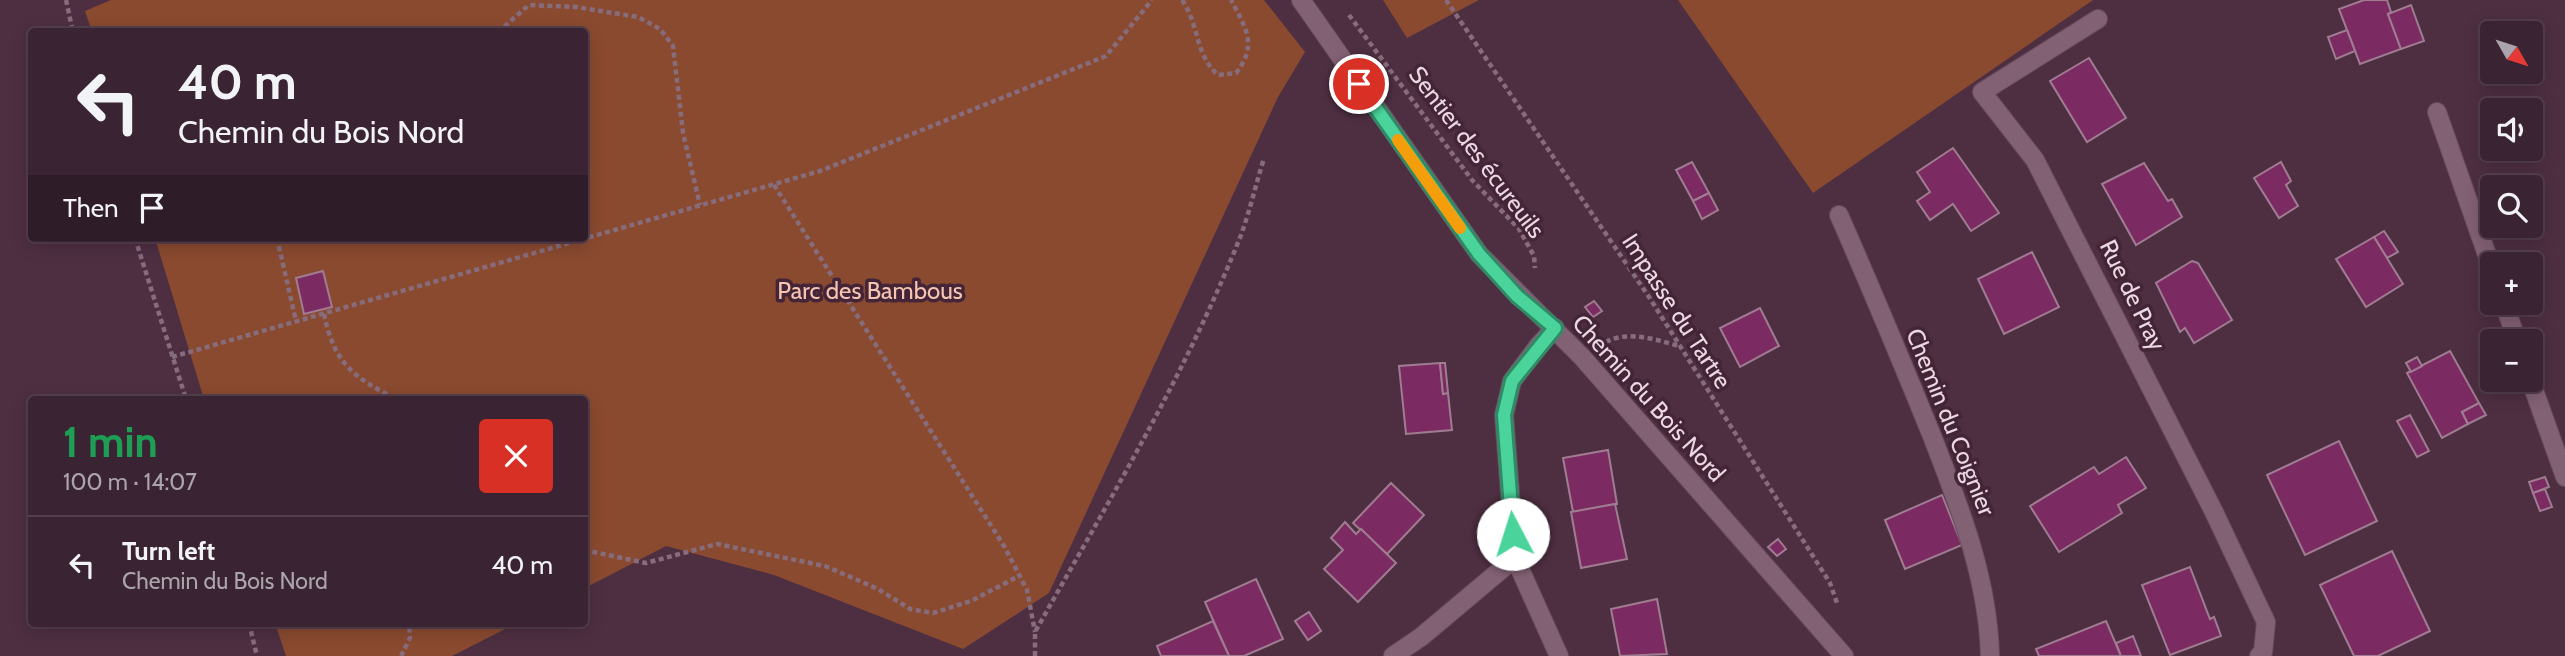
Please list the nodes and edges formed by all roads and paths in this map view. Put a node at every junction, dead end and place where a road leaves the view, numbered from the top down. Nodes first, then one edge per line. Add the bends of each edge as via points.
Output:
1 (66, 0) edge
2 (1152, 0) edge
3 (1182, 0) edge
4 (1231, 0) edge
5 (1301, 0) edge
6 (1446, 0) edge
7 (1345, 9) dead end
8 (2098, 19) dead end
9 (72, 28) edge
10 (503, 28) edge
11 (2437, 112) dead end
12 (1264, 158) dead end
13 (774, 185) junction
14 (700, 205) junction
15 (1839, 215) dead end
16 (588, 237) edge
17 (136, 242) edge
18 (277, 242) edge
19 (571, 242) edge
20 (2486, 252) edge
21 (1517, 296) junction
22 (324, 313) junction
23 (296, 321) junction
24 (1555, 328) junction
25 (1680, 346) junction
26 (172, 357) junction
27 (1582, 357) junction
28 (2535, 392) edge
29 (185, 396) edge
30 (390, 396) edge
31 (2565, 477) edge
32 (588, 551) edge
33 (1515, 558) junction
34 (1019, 576) junction
35 (1840, 609) dead end
36 (250, 627) edge
37 (409, 627) edge
38 (1035, 632) junction
39 (257, 656) edge
40 (401, 656) edge
41 (1035, 656) edge
42 (1393, 656) edge
43 (1559, 656) edge
44 (1844, 656) edge
45 (1990, 656) edge
46 (2259, 656) edge

1 - 9 path
2 - 13 path via 1106,56 820,171
3 - 4 path via 1191,13 1204,62 1218,75 1236,73 1247,59 1249,39
5 - 21 street, Chemin du Bois Nord via 1479,254
6 - 25 path, Impasse du Tartre
7 - 21 path, Sentier des écureuils via 1472,180 1519,229 1534,256 1535,274
8 - 46 street, Rue de Pray via 1982,92 2035,160 2213,510 2266,622
10 - 14 path via 529,5 638,17 660,29 673,46 683,134
11 - 20 street
12 - 38 path via 1241,234 1135,460
13 - 14 path
13 - 34 path via 997,534
14 - 16 path
15 - 45 street, Chemin du Coignier via 1969,533 1989,620
17 - 26 path
18 - 23 path
19 - 22 path
21 - 24 street, Chemin du Bois Nord
22 - 23 path
22 - 30 path via 342,363
23 - 26 path
24 - 27 street, Chemin du Bois Nord
24 - 33 street via 1512,381 1504,415
25 - 27 path via 1615,337
25 - 35 path, Impasse du Tartre via 1830,583
26 - 29 path
27 - 44 street, Chemin du Bois Nord
28 - 31 street
32 - 34 path via 646,564 717,544 825,566 910,609 933,613 971,601
33 - 42 street
33 - 43 street
34 - 38 path via 1027,590
36 - 39 path
37 - 40 path via 410,638
38 - 41 path

